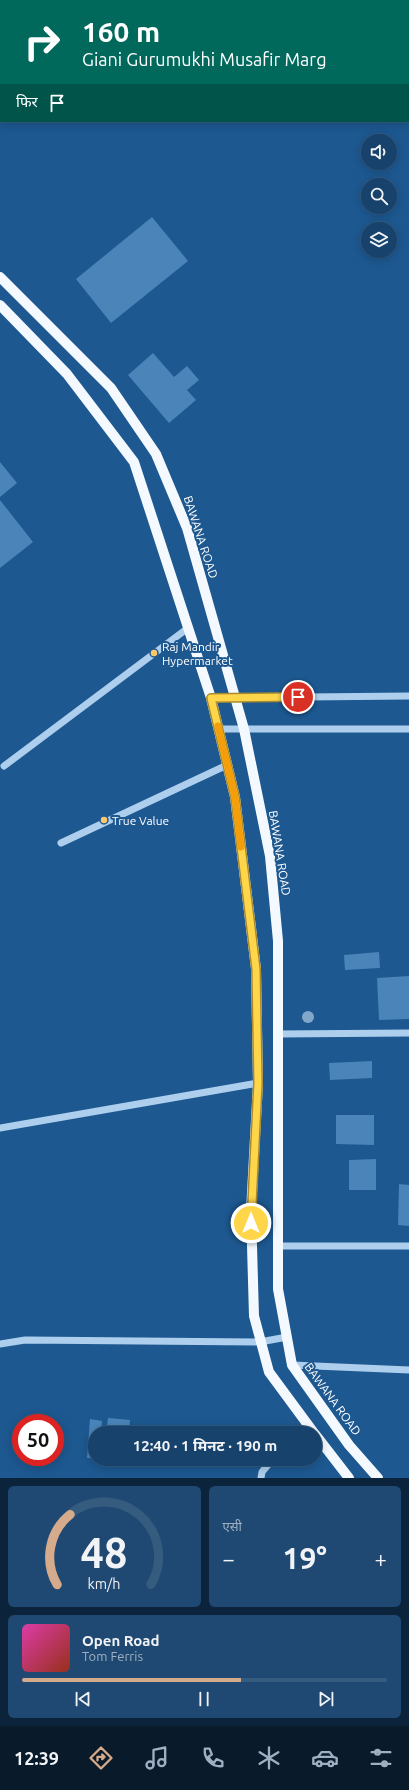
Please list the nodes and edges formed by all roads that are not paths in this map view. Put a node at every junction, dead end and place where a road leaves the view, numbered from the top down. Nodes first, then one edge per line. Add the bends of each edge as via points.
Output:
1 (0, 277) edge
2 (0, 305) edge
3 (188, 628) junction
4 (409, 696) edge
5 (211, 698) junction
6 (235, 698) junction
7 (218, 729) junction
8 (244, 729) junction
9 (409, 729) edge
10 (227, 765) junction
11 (4, 766) dead end
12 (61, 843) dead end
13 (409, 1033) edge
14 (278, 1034) junction
15 (258, 1083) junction
16 (0, 1128) edge
17 (278, 1246) junction
18 (409, 1246) edge
19 (287, 1337) junction
20 (260, 1342) junction
21 (0, 1344) edge
22 (292, 1365) junction
23 (409, 1370) edge
24 (308, 1426) edge
25 (322, 1444) edge
26 (267, 1466) edge
27 (261, 1478) edge
28 (349, 1478) edge
29 (378, 1478) edge

1 - 6 main road, BAWANA ROAD via 111,388 156,454 187,528
2 - 3 main road via 67,374 134,462
3 - 5 main road
3 - 11 street
4 - 6 street
5 - 6 street
5 - 7 main road
6 - 8 main road, BAWANA ROAD
7 - 8 street
7 - 10 main road
8 - 9 street
8 - 14 main road, BAWANA ROAD via 270,856 278,941
10 - 12 street
10 - 15 main road via 235,797 256,969
13 - 14 street
14 - 17 main road, BAWANA ROAD
15 - 16 street
15 - 20 main road via 251,1211 254,1316
17 - 18 street
17 - 19 main road, BAWANA ROAD via 278,1289
19 - 20 street
19 - 22 main road, BAWANA ROAD
20 - 21 street via 24,1340
20 - 24 main road via 269,1372
22 - 23 street
22 - 29 main road, BAWANA ROAD via 349,1445
25 - 28 main road
26 - 27 street

